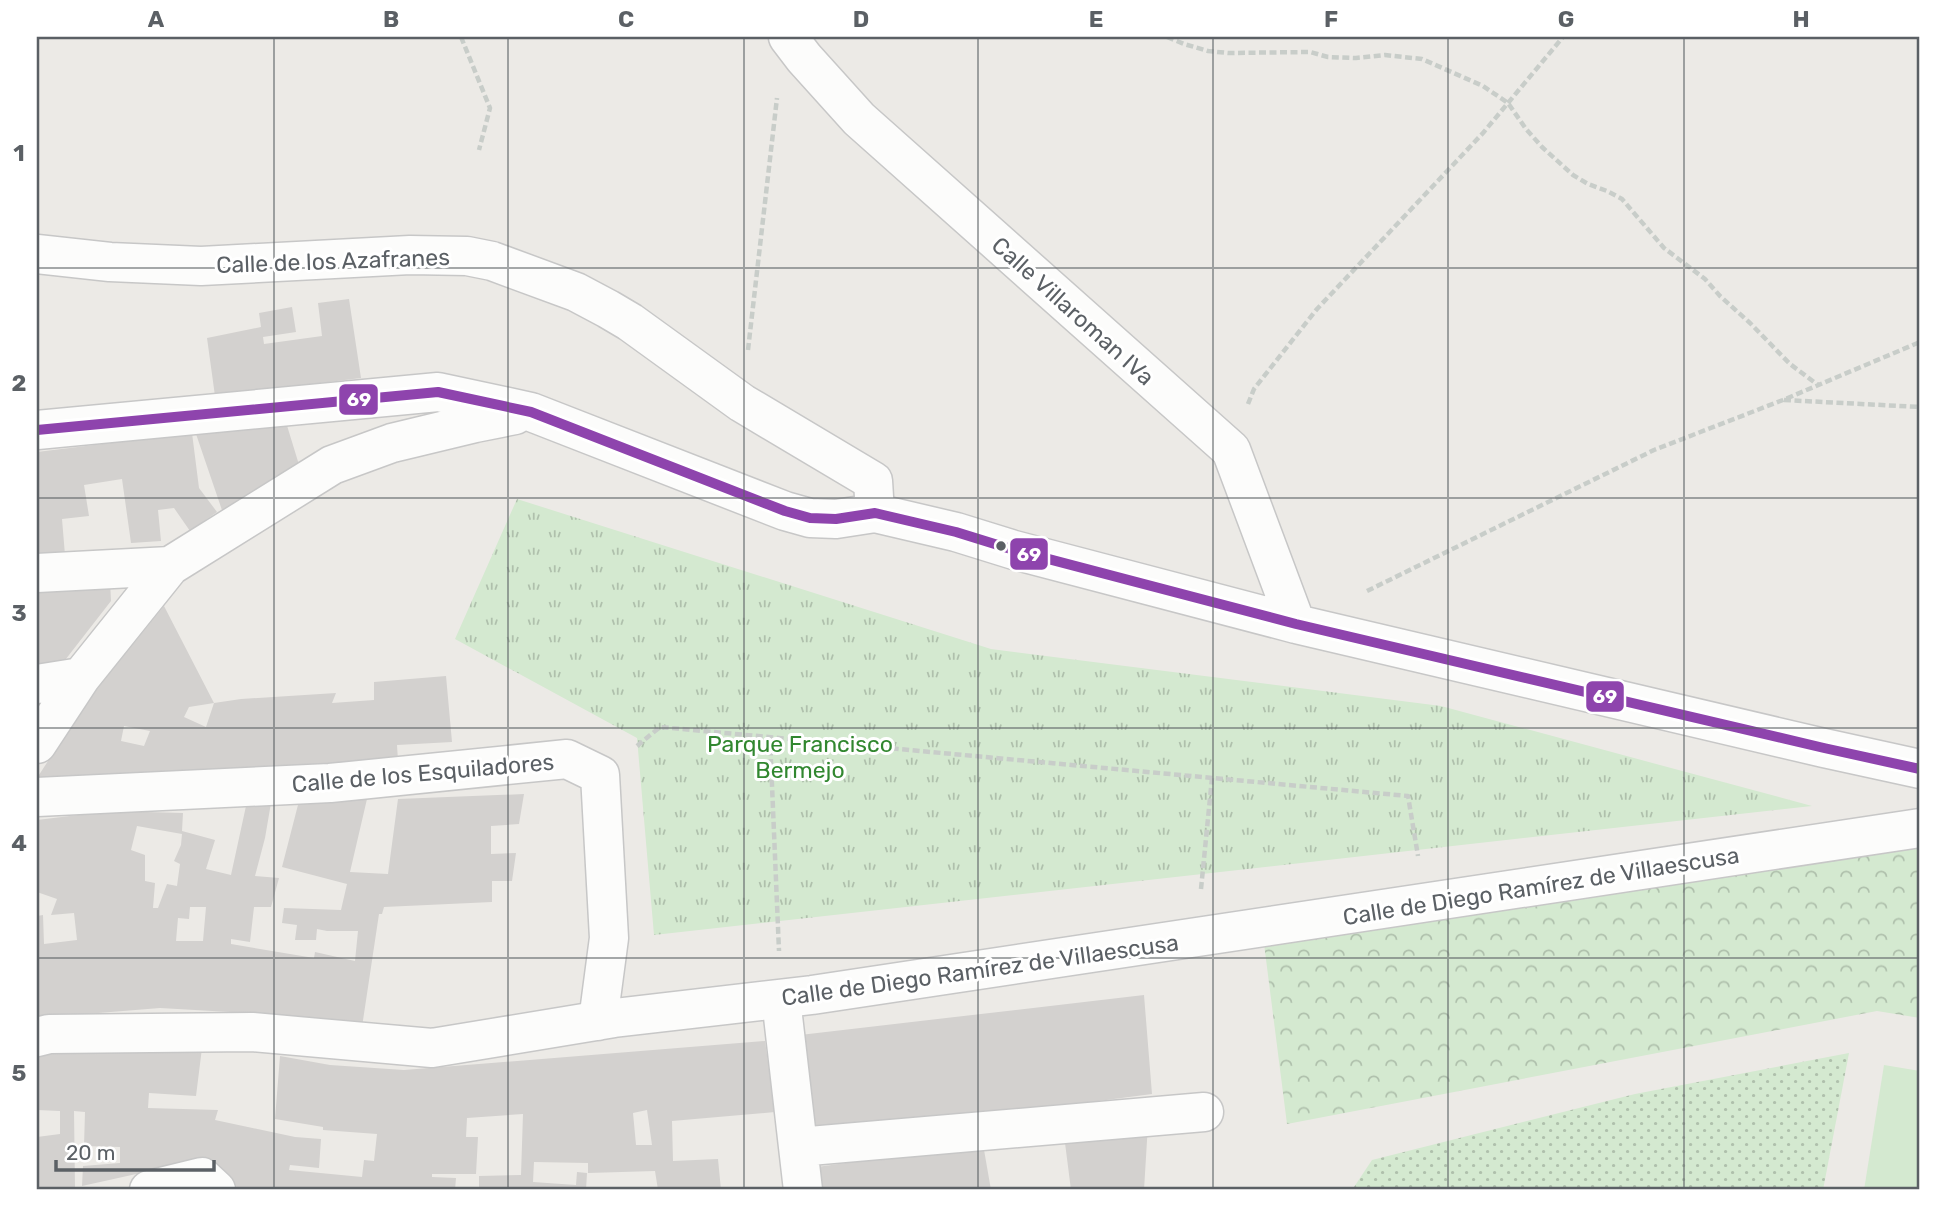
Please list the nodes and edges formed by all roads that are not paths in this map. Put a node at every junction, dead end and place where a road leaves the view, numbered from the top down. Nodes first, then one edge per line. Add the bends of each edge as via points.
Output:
1 (796, 47) edge
2 (50, 256) edge
3 (37, 287) edge
4 (531, 412) junction
5 (37, 430) edge
6 (875, 513) junction
7 (170, 566) junction
8 (37, 573) edge
9 (1296, 624) junction
10 (81, 677) junction
11 (37, 684) edge
12 (37, 744) edge
13 (1920, 769) edge
14 (37, 797) edge
15 (1920, 828) edge
16 (781, 999) junction
17 (598, 1021) junction
18 (37, 1037) edge
19 (1204, 1112) dead end
20 (798, 1147) junction
21 (149, 1190) edge
22 (216, 1190) edge
23 (803, 1190) edge

1 - 9 street, Calle Villaroman IVa via 859,120 1231,450
2 - 3 street
2 - 6 street, Calle de los Azafranes via 201,266 410,255 492,261 608,309 742,403 873,481
4 - 5 street via 438,392
4 - 6 street via 785,511 836,519
4 - 7 street via 391,443 332,466
6 - 9 street
7 - 8 street
7 - 10 street
9 - 13 street
10 - 11 street
10 - 12 street
14 - 17 street, Calle de los Esquiladores via 330,783 567,759 600,775 609,938
15 - 16 street, Calle de Diego Ramírez de Villaescusa
16 - 17 street, Calle de Diego Ramírez de Villaescusa
16 - 20 street
17 - 18 street, Calle de Diego Ramírez de Villaescusa via 432,1048 252,1032
19 - 20 street
20 - 23 street
21 - 22 street via 202,1177

